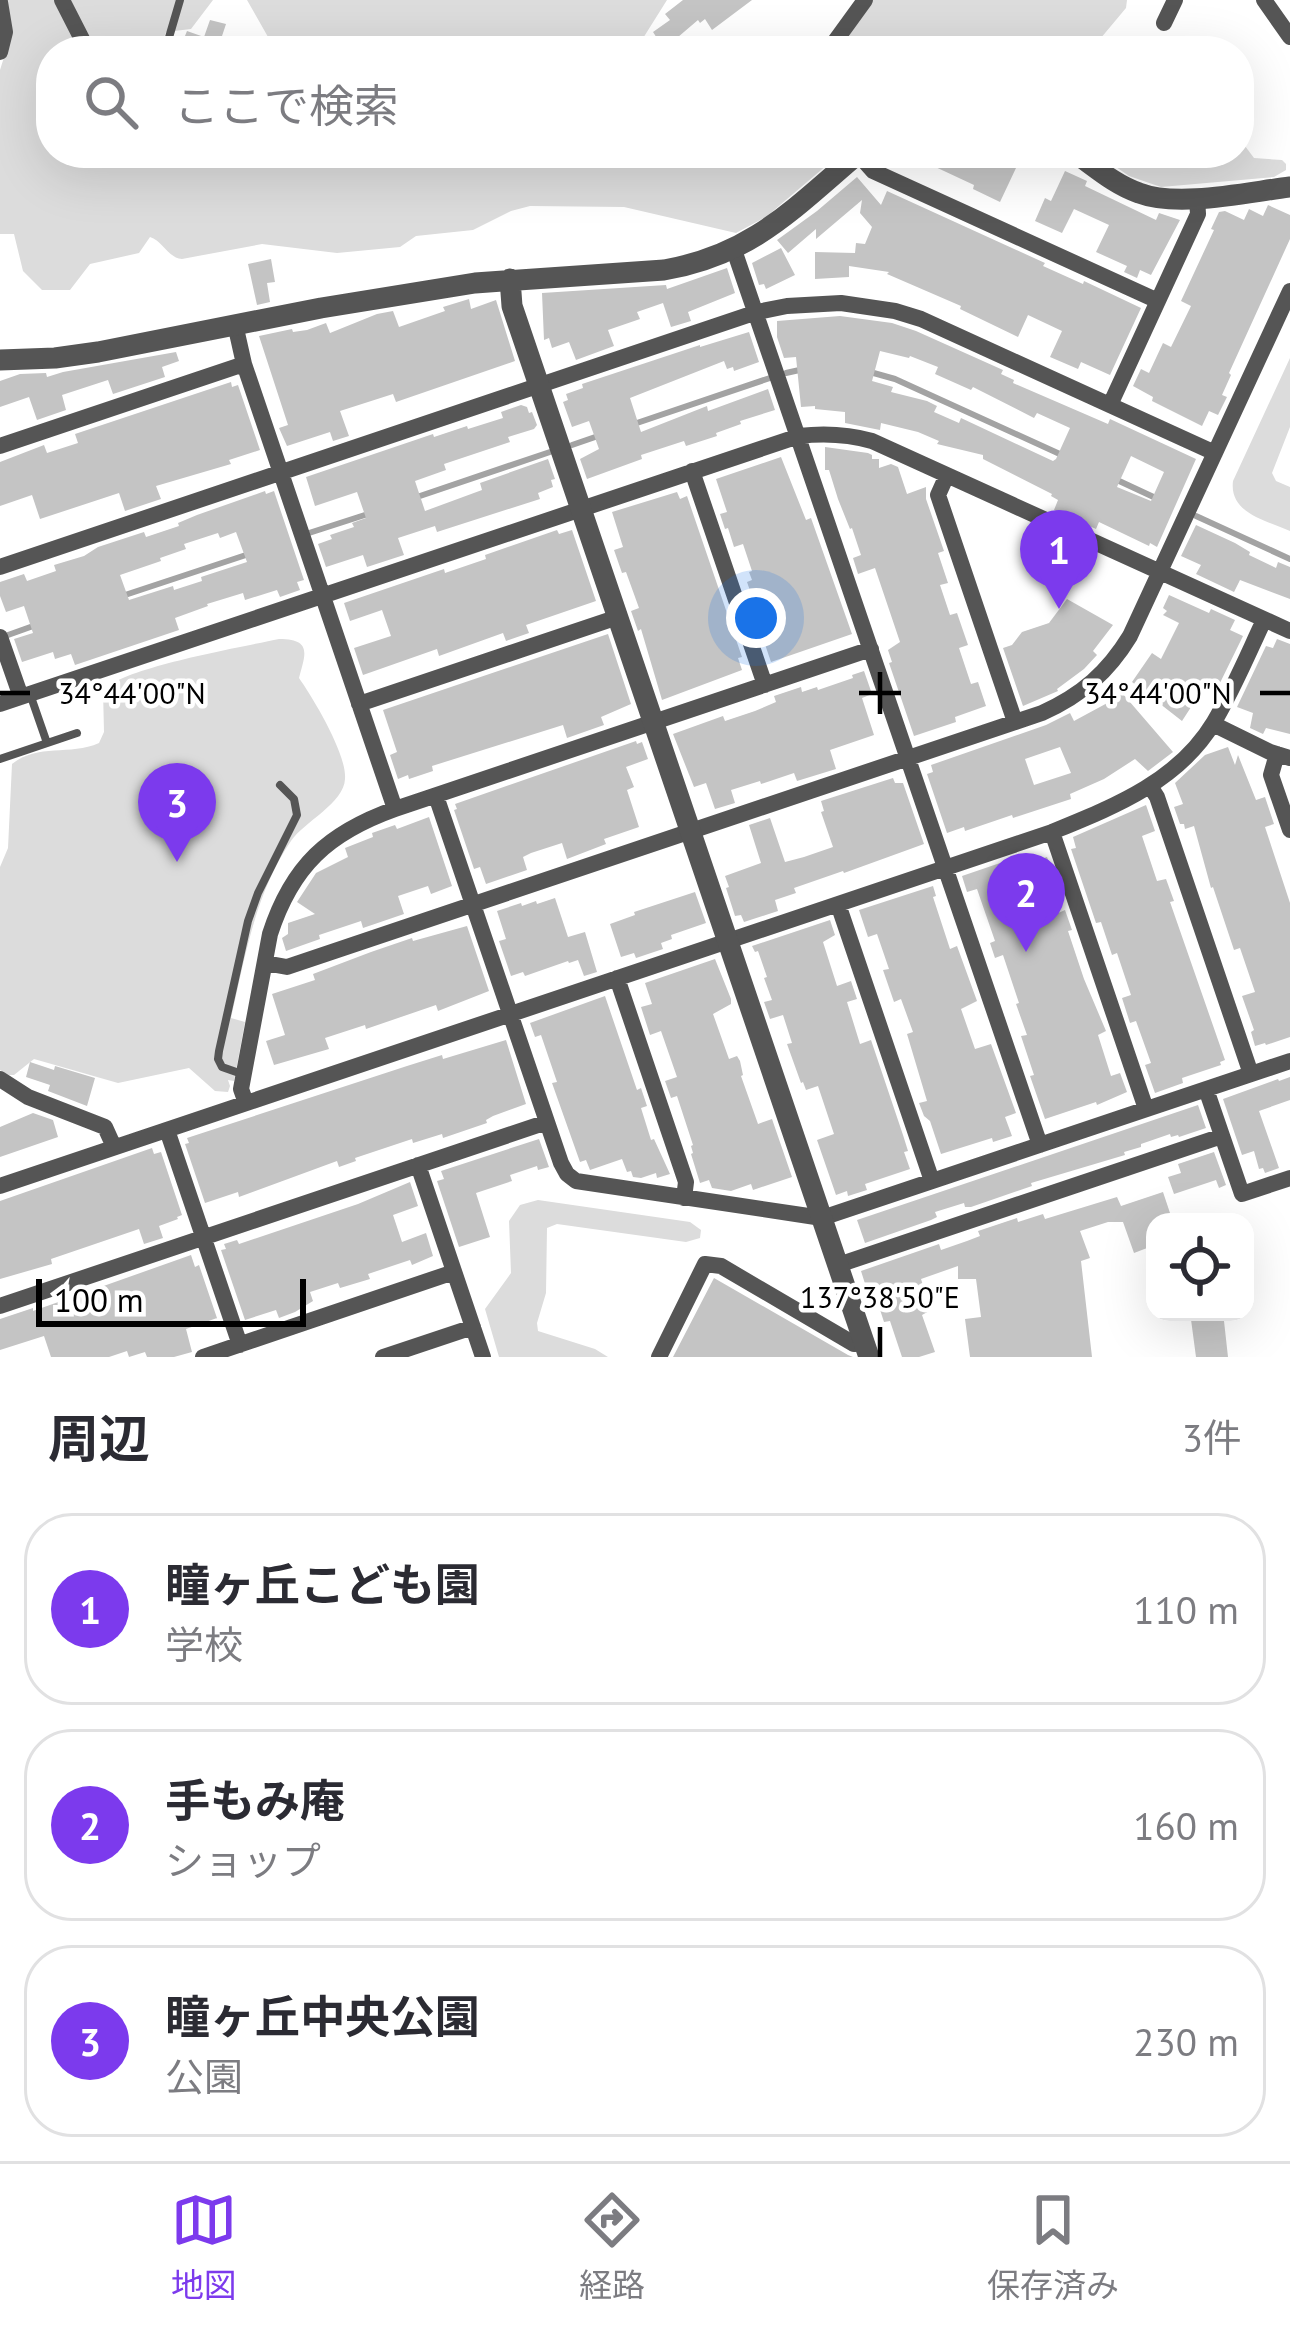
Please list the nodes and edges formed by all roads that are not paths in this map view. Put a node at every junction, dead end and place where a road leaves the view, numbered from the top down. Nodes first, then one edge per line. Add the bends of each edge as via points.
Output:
1 (62, 0) edge
2 (180, 0) edge
3 (865, 0) edge
4 (1175, 0) edge
5 (1264, 0) edge
6 (1, 11) edge
7 (1164, 23) dead end
8 (80, 36) edge
9 (169, 36) edge
10 (839, 36) edge
11 (1290, 37) edge
12 (0, 52) edge
13 (841, 168) edge
14 (872, 168) edge
15 (1098, 168) edge
16 (1290, 187) edge
17 (1197, 198) junction
18 (734, 250) junction
19 (510, 279) junction
20 (1290, 291) edge
21 (1158, 301) junction
22 (757, 312) junction
23 (235, 324) junction
24 (0, 360) edge
25 (244, 364) junction
26 (539, 386) junction
27 (1110, 405) junction
28 (799, 436) junction
29 (0, 446) edge
30 (1215, 453) junction
31 (692, 471) junction
32 (280, 472) junction
33 (947, 475) junction
34 (581, 508) junction
35 (0, 567) edge
36 (1160, 572) junction
37 (322, 596) junction
38 (618, 616) junction
39 (1264, 620) junction
40 (1290, 631) edge
41 (0, 637) edge
42 (871, 649) junction
43 (765, 685) junction
44 (25, 696) junction
45 (0, 704) edge
46 (359, 704) junction
47 (654, 722) junction
48 (1015, 722) junction
49 (1213, 724) junction
50 (77, 733) dead end
51 (46, 743) junction
52 (1284, 756) edge
53 (908, 758) junction
54 (0, 759) edge
55 (280, 785) dead end
56 (1150, 786) junction
57 (436, 796) junction
58 (395, 809) junction
59 (1290, 830) edge
60 (691, 831) junction
61 (1052, 832) junction
62 (945, 868) junction
63 (473, 904) junction
64 (838, 904) junction
65 (728, 941) junction
66 (265, 963) junction
67 (617, 978) junction
68 (511, 1014) junction
69 (1290, 1060) edge
70 (1251, 1074) junction
71 (244, 1075) junction
72 (0, 1078) edge
73 (1206, 1089) junction
74 (246, 1103) junction
75 (1146, 1109) junction
76 (547, 1122) junction
77 (167, 1130) junction
78 (1222, 1136) junction
79 (1040, 1145) junction
80 (114, 1147) junction
81 (418, 1165) junction
82 (1290, 1178) edge
83 (932, 1181) junction
84 (0, 1186) edge
85 (684, 1198) junction
86 (822, 1218) junction
87 (203, 1237) junction
88 (838, 1265) junction
89 (454, 1272) junction
90 (0, 1306) edge
91 (473, 1327) junction
92 (240, 1345) junction
93 (866, 1349) edge
94 (203, 1357) edge
95 (382, 1357) edge
96 (483, 1357) edge
97 (659, 1357) edge

1 - 8 street
2 - 9 lane
3 - 10 street
4 - 7 street
5 - 11 street
6 - 12 street
13 - 18 street
14 - 21 street
15 - 17 street via 1134,192
16 - 17 street
17 - 21 street via 1198,214
18 - 19 street via 664,270
18 - 22 street
19 - 23 street
19 - 26 street
20 - 30 street
21 - 27 street
22 - 26 street
22 - 27 street via 841,303 895,311
22 - 28 street
23 - 24 street via 76,356
23 - 25 street
25 - 29 street
25 - 32 street
26 - 32 street
26 - 34 street
27 - 30 street
28 - 31 street
28 - 33 street via 856,436
28 - 42 street
30 - 36 street
31 - 34 street
31 - 43 street
32 - 35 street
32 - 37 street
33 - 36 street
33 - 48 street via 938,494
34 - 37 street
34 - 38 street
36 - 39 street
36 - 48 street via 1102,674 1064,703
37 - 44 street
37 - 46 street
38 - 46 street
38 - 47 street
39 - 40 street
39 - 49 street
41 - 44 street
42 - 43 street
42 - 53 street
43 - 47 street
44 - 45 street
44 - 51 lane
46 - 58 street
47 - 57 street
47 - 60 street
48 - 53 street
49 - 52 street
49 - 56 street
50 - 51 lane
51 - 54 lane
52 - 59 street via 1271,775
53 - 60 street
53 - 62 street
55 - 71 lane via 297,815 248,921 219,1051 223,1067
56 - 61 street
56 - 70 street
57 - 58 street
57 - 63 street
58 - 66 street via 314,854 277,912
60 - 63 street
60 - 65 street
61 - 62 street
61 - 75 street
62 - 64 street
62 - 79 street
63 - 66 street via 287,967
63 - 68 street
64 - 65 street
64 - 83 street
65 - 67 street
65 - 86 street
66 - 71 street
67 - 68 street
67 - 85 street via 686,1182
68 - 74 street
68 - 76 street
69 - 70 street
70 - 73 street
71 - 74 street
72 - 80 street via 105,1127
73 - 75 street
73 - 78 street
74 - 77 street
75 - 79 street
76 - 81 street
76 - 85 street via 577,1181
77 - 80 street
77 - 87 street
78 - 82 street via 1242,1194
78 - 88 street
79 - 83 street
80 - 84 street
81 - 87 street
81 - 89 street
83 - 86 street
85 - 86 street
86 - 88 street
87 - 90 street
87 - 92 street
88 - 93 street
89 - 91 street
89 - 92 street
91 - 95 street
91 - 96 street
92 - 94 street
93 - 97 street via 722,1266 705,1264

